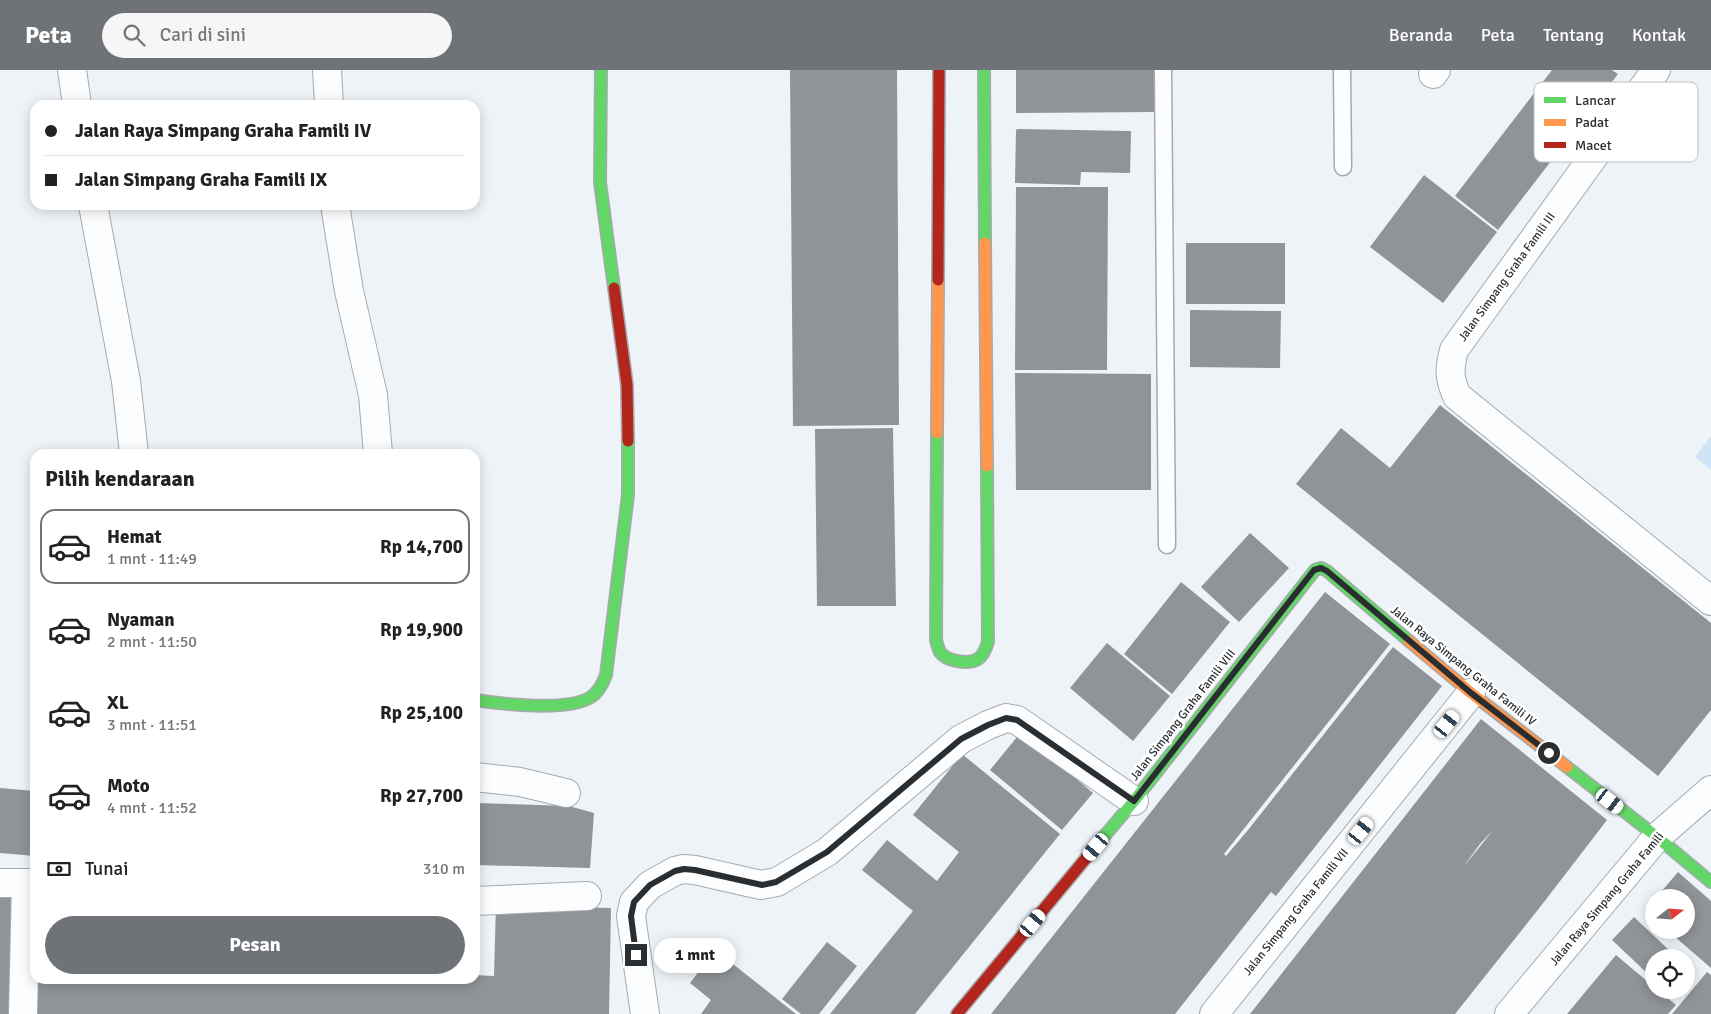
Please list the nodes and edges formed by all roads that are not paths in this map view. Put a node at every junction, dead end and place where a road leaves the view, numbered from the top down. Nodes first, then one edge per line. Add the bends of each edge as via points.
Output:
1 (72, 70) edge
2 (328, 70) edge
3 (601, 70) edge
4 (939, 70) edge
5 (984, 70) edge
6 (1163, 70) edge
7 (1342, 70) edge
8 (1656, 70) edge
9 (1647, 82) edge
10 (76, 100) edge
11 (329, 100) edge
12 (1590, 162) edge
13 (1343, 167) dead end
14 (94, 210) edge
15 (336, 210) edge
16 (133, 449) edge
17 (378, 449) edge
18 (1167, 545) dead end
19 (1314, 570) joint
20 (1711, 601) edge
21 (1471, 693) junction
22 (480, 700) edge
23 (480, 778) edge
24 (1711, 790) edge
25 (566, 792) dead end
26 (1134, 801) junction
27 (1657, 837) junction
28 (1711, 882) edge
29 (20, 883) edge
30 (587, 896) dead end
31 (480, 901) edge
32 (23, 1014) edge
33 (645, 1014) edge
34 (957, 1014) edge
35 (1214, 1014) edge
36 (1509, 1014) edge

1 - 10 street
2 - 11 street
3 - 22 street via 600,182 627,385 628,495 606,675 602,688 576,703
4 - 5 street via 936,640 944,657 973,661 979,659 988,642
6 - 18 lane
7 - 13 lane
8 - 9 street, Jalan Simpang Graha Famili III
12 - 20 street, Jalan Simpang Graha Famili III via 1454,350 1449,367 1451,383 1457,396
14 - 16 street via 126,381
15 - 17 street via 349,291 373,395
19 - 21 street, Jalan Raya Simpang Graha Famili IV via 1321,568 1327,571
19 - 26 street, Jalan Simpang Graha Famili VIII
21 - 27 street, Jalan Raya Simpang Graha Famili IV
21 - 35 street, Jalan Simpang Graha Famili VII
23 - 25 street
24 - 27 street, Jalan Raya Simpang Graha Famili
26 - 33 street via 1017,720 1006,718 988,725 961,739 827,852 776,882 762,885 684,869 650,885 634,902 631,916
26 - 34 street, Jalan Simpang Graha Famili VIII
27 - 28 street, Jalan Raya Simpang Graha Famili IV
27 - 36 street, Jalan Raya Simpang Graha Famili
29 - 32 street
30 - 31 street

